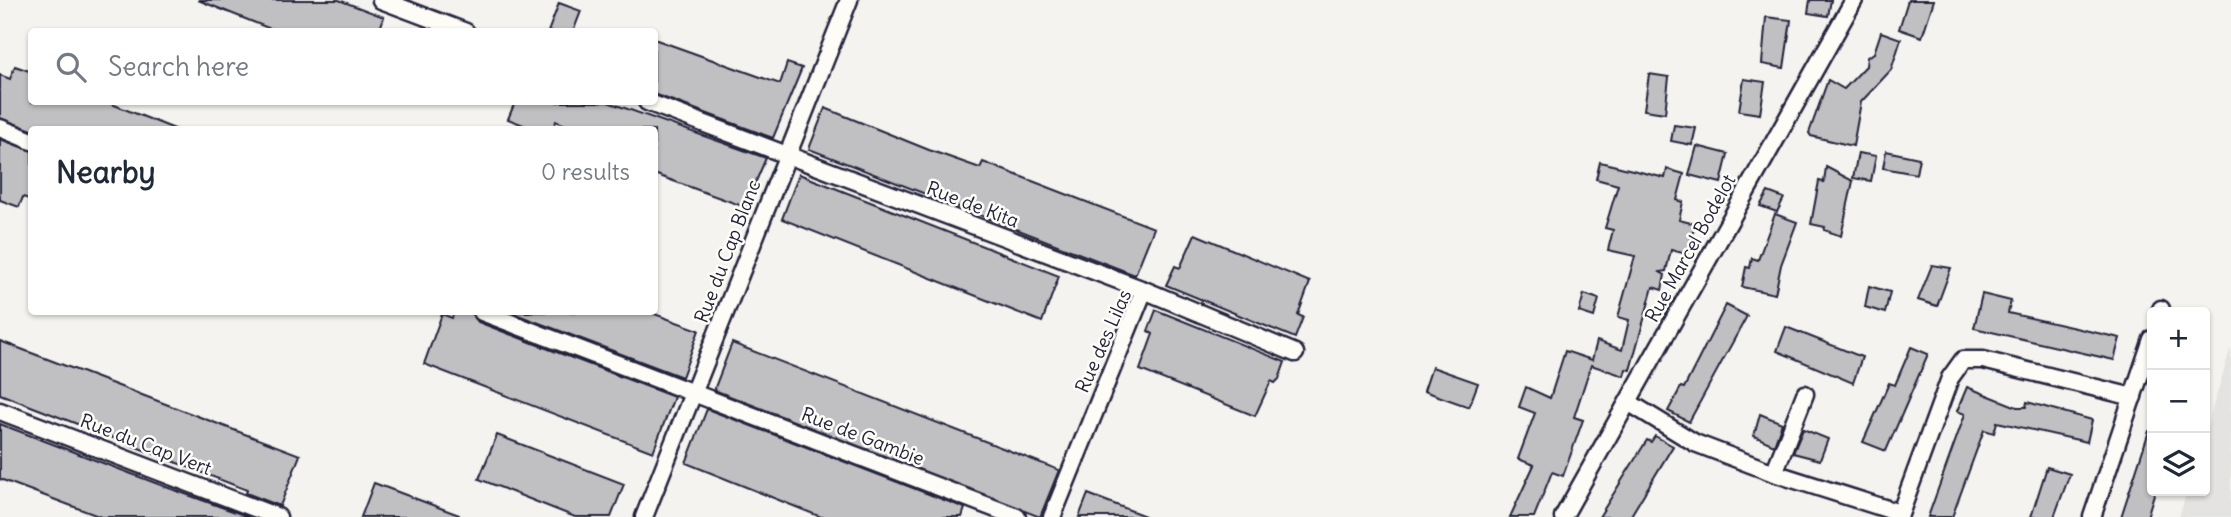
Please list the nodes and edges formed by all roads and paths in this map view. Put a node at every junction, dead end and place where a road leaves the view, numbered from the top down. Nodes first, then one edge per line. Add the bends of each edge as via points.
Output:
1 (381, 0) edge
2 (849, 0) edge
3 (1854, 0) edge
4 (455, 28) edge
5 (655, 105) edge
6 (0, 128) edge
7 (28, 139) edge
8 (786, 155) junction
9 (1144, 290) junction
10 (490, 315) edge
11 (1295, 353) dead end
12 (2147, 354) edge
13 (694, 394) junction
14 (1805, 394) dead end
15 (2133, 397) junction
16 (1628, 402) junction
17 (0, 411) edge
18 (1773, 473) junction
19 (1900, 515) edge
20 (278, 517) edge
21 (644, 517) edge
22 (1017, 517) edge
23 (1052, 517) edge
24 (1563, 517) edge
25 (2092, 517) edge

1 - 4 street
2 - 8 street, Rue du Cap Blanc
3 - 16 street, Rue Marcel Bodelot
5 - 8 street, Rue de Kita
6 - 7 street
8 - 9 street, Rue de Kita
8 - 13 street, Rue du Cap Blanc
9 - 11 street, Rue des Lilas
9 - 23 street, Rue des Lilas
10 - 13 street, Rue de Gambie
12 - 15 street
13 - 21 street, Rue du Cap Blanc
13 - 22 street, Rue de Gambie
14 - 18 street
15 - 19 street via 1983,360 1963,360 1950,378
15 - 25 street
16 - 18 street via 1695,443
16 - 24 street, Rue Marcel Bodelot
17 - 20 street, Rue du Cap Vert
18 - 19 street

